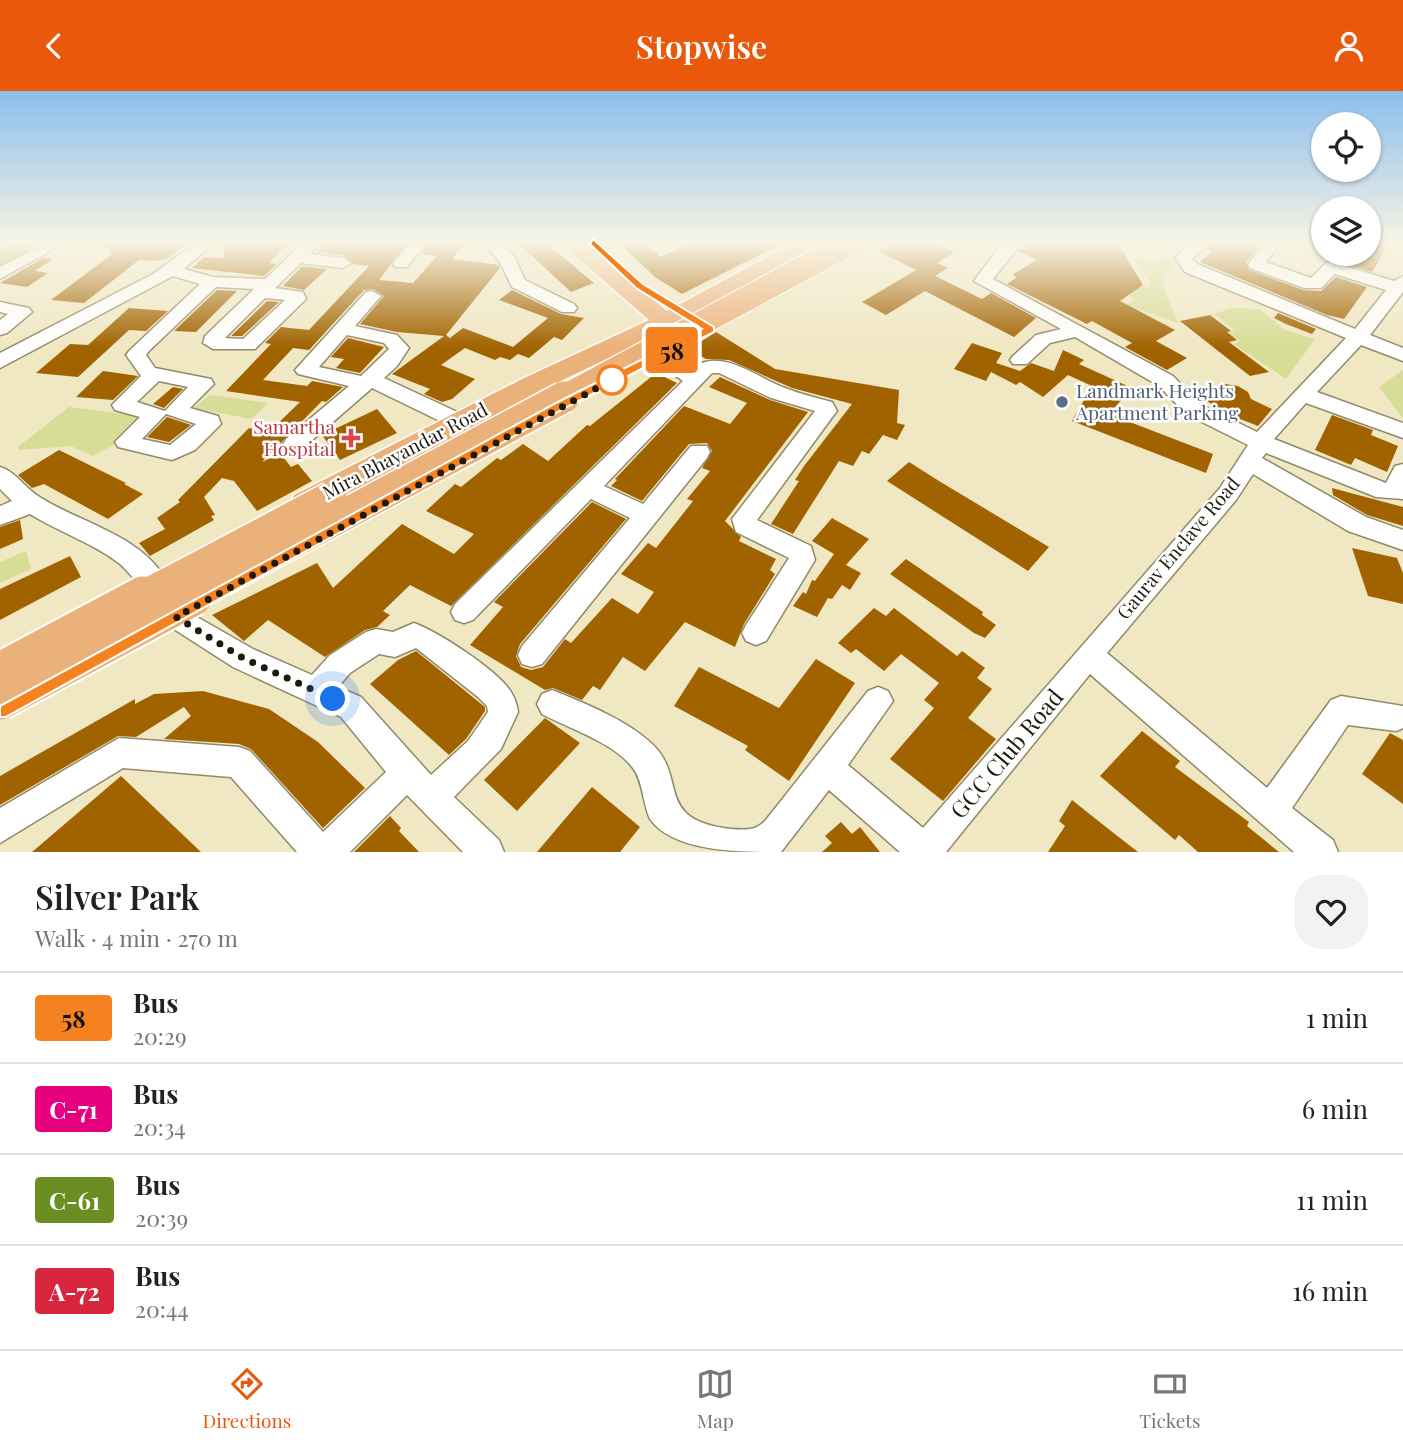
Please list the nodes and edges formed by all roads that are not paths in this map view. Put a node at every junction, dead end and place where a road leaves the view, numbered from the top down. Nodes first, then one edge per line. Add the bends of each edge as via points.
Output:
1 (161, 278) edge
2 (197, 278) edge
3 (275, 278) edge
4 (516, 278) edge
5 (619, 278) edge
6 (631, 278) edge
7 (754, 278) edge
8 (758, 278) edge
9 (786, 278) edge
10 (789, 278) edge
11 (986, 278) edge
12 (1222, 278) edge
13 (1292, 278) edge
14 (1321, 278) edge
15 (1374, 278) edge
16 (1382, 278) edge
17 (212, 282) junction
18 (1400, 284) edge
19 (372, 296) dead end
20 (0, 307) edge
21 (568, 308) dead end
22 (687, 326) junction
23 (0, 329) edge
24 (343, 329) junction
25 (1364, 329) junction
26 (1078, 331) junction
27 (1403, 355) edge
28 (660, 356) junction
29 (1020, 360) dead end
30 (0, 362) edge
31 (151, 373) junction
32 (694, 376) junction
33 (368, 380) junction
34 (1302, 394) junction
35 (460, 422) junction
36 (1403, 431) edge
37 (294, 444) dead end
38 (699, 452) dead end
39 (1254, 452) junction
40 (1403, 472) edge
41 (1, 478) edge
42 (588, 488) junction
43 (1317, 501) junction
44 (1403, 502) edge
45 (30, 504) junction
46 (645, 515) junction
47 (0, 516) edge
48 (1403, 540) edge
49 (154, 582) junction
50 (464, 613) dead end
51 (176, 617) junction
52 (756, 633) dead end
53 (532, 655) dead end
54 (1090, 656) junction
55 (0, 662) edge
56 (0, 672) edge
57 (316, 691) junction
58 (0, 699) edge
59 (878, 701) dead end
60 (552, 705) dead end
61 (0, 712) edge
62 (1396, 717) dead end
63 (827, 767) junction
64 (407, 773) junction
65 (431, 796) junction
66 (1270, 813) junction
67 (0, 827) edge
68 (318, 847) edge
69 (487, 852) edge
70 (924, 852) edge
71 (1321, 852) edge

1 - 30 street
2 - 17 street
3 - 17 street via 265,288
4 - 21 street via 518,283
5 - 22 main road
6 - 22 main road
7 - 56 main road, bridge
8 - 22 main road, Mira Bhayandar Road
9 - 58 main road, bridge
10 - 22 main road, Mira Bhayandar Road
11 - 26 street via 983,281
12 - 25 street via 1346,322 1353,324 1359,318
13 - 14 street via 1310,284
15 - 18 street
16 - 18 street
17 - 31 street via 136,355
18 - 25 street, Gaurav Enclave Road
19 - 24 street
20 - 23 street via 23,311
22 - 28 main road, Mira Bhayandar Road
22 - 35 main road, Mira Bhayandar Road
24 - 33 street via 390,338 399,348
24 - 33 street via 305,370
25 - 27 street
25 - 34 street, Gaurav Enclave Road
26 - 29 street via 1043,339
26 - 39 street via 1166,381 1193,409
28 - 32 street
28 - 51 main road, Mira Bhayandar Road via 558,407
31 - 31 street via 122,405 156,414 126,442 178,453 210,424 175,411 204,384
32 - 42 street
32 - 52 street via 708,367 722,367 827,411 744,519 745,525 802,553
33 - 35 street
33 - 37 street
34 - 36 street
34 - 39 street, Gaurav Enclave Road
35 - 49 main road, Mira Bhayandar Road
38 - 46 street
39 - 40 street via 1384,491 1397,492
39 - 43 street
39 - 54 street, Gaurav Enclave Road via 1228,494
41 - 45 street
42 - 46 street
42 - 50 street
43 - 44 street via 1315,480 1319,479
43 - 48 street via 1357,524
45 - 47 street
45 - 49 street via 126,553
46 - 53 street
49 - 55 main road, Mira Bhayandar Road
51 - 57 street via 243,658
51 - 61 main road, Mira Bhayandar Road
54 - 66 street
54 - 70 street, GCC Club Road
57 - 64 street via 351,707
57 - 65 street via 340,664 376,641 395,645 414,635 499,699 504,716 497,733
59 - 63 street
60 - 63 street via 644,756 670,823 682,833 724,849 747,850 765,844
62 - 66 street via 1341,710
63 - 70 street
64 - 65 street
64 - 68 street
65 - 69 street
66 - 71 street
67 - 68 street via 119,753 239,762

